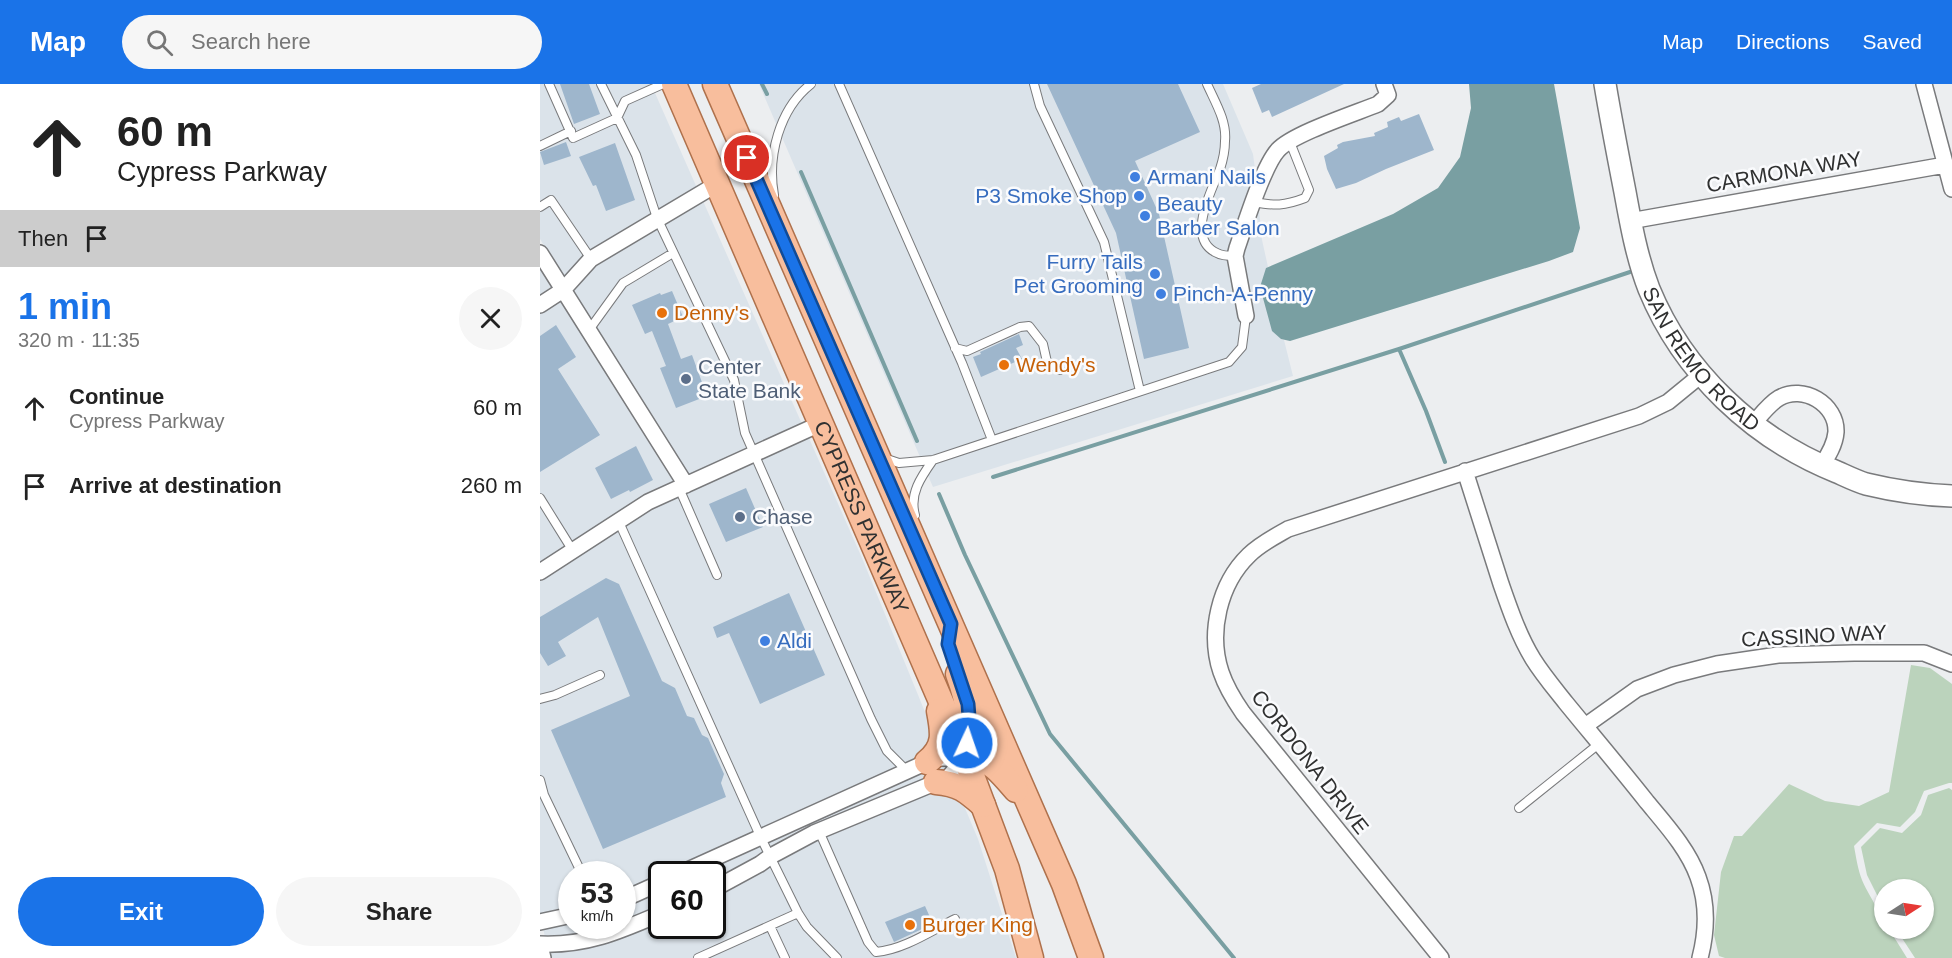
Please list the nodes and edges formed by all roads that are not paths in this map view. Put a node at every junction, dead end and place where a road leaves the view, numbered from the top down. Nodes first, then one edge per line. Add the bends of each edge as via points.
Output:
1 (549, 84) edge
2 (601, 84) edge
3 (663, 84) edge
4 (674, 84) edge
5 (715, 84) edge
6 (811, 84) edge
7 (839, 84) edge
8 (1035, 84) edge
9 (1207, 84) edge
10 (1384, 84) edge
11 (1605, 84) edge
12 (1924, 84) edge
13 (617, 118) junction
14 (571, 131) junction
15 (1290, 142) junction
16 (540, 146) edge
17 (1945, 165) junction
18 (717, 184) junction
19 (1952, 189) edge
20 (777, 202) dead end
21 (1254, 202) junction
22 (540, 207) edge
23 (780, 210) dead end
24 (657, 218) junction
25 (1630, 221) junction
26 (540, 253) edge
27 (674, 253) junction
28 (1235, 256) junction
29 (591, 259) junction
30 (545, 271) edge
31 (563, 290) junction
32 (540, 305) edge
33 (1246, 316) joint
34 (589, 330) junction
35 (955, 348) junction
36 (837, 362) junction
37 (1060, 370) dead end
38 (1701, 375) junction
39 (1140, 391) junction
40 (822, 423) junction
41 (1753, 424) junction
42 (992, 440) junction
43 (876, 452) junction
44 (754, 454) junction
45 (933, 460) junction
46 (1821, 466) junction
47 (1466, 471) junction
48 (682, 487) junction
49 (1952, 496) edge
50 (540, 498) edge
51 (619, 522) junction
52 (573, 551) junction
53 (540, 572) edge
54 (717, 575) dead end
55 (951, 624) junction
56 (1952, 664) edge
57 (969, 665) junction
58 (600, 675) dead end
59 (937, 691) junction
60 (540, 699) edge
61 (1584, 726) junction
62 (1600, 743) junction
63 (965, 757) junction
64 (923, 772) junction
65 (540, 780) edge
66 (1029, 805) junction
67 (984, 807) junction
68 (1519, 808) dead end
69 (819, 831) junction
70 (761, 838) junction
71 (771, 856) junction
72 (576, 861) edge
73 (709, 861) edge
74 (726, 882) edge
75 (798, 913) junction
76 (558, 918) edge
77 (956, 919) dead end
78 (540, 922) edge
79 (770, 926) junction
80 (583, 939) edge
81 (540, 945) edge
82 (543, 958) edge
83 (698, 958) edge
84 (784, 958) edge
85 (837, 958) edge
86 (1031, 958) edge
87 (1091, 958) edge
88 (1441, 958) edge
89 (1700, 958) edge

1 - 14 lane
2 - 13 lane
3 - 13 lane via 625,101
4 - 18 main road, CYPRESS PARKWAY
5 - 36 main road, CYPRESS PARKWAY
6 - 20 lane via 786,113 777,136 772,163
7 - 35 lane
8 - 39 lane via 1040,106 1104,242
9 - 28 lane via 1226,140 1202,228 1209,248
10 - 15 street via 1388,95 1378,104
11 - 25 street, SAN REMO ROAD
12 - 17 street
13 - 14 lane via 573,138
13 - 24 lane via 636,156
14 - 16 lane
15 - 21 street via 1278,149 1267,167
15 - 21 lane via 1309,190 1305,198 1275,206
17 - 19 street
17 - 25 street, CARMONA WAY
18 - 24 street
18 - 40 main road, CYPRESS PARKWAY
21 - 28 street
22 - 29 lane via 551,200
23 - 36 lane via 834,340
24 - 27 lane
24 - 29 street
25 - 38 street, SAN REMO ROAD via 1650,290 1684,353
26 - 30 street
27 - 34 lane via 623,283
27 - 44 lane via 734,380 743,426
28 - 33 street
29 - 31 street
30 - 31 street
31 - 32 street
31 - 34 street
33 - 39 lane via 1242,347 1229,362
34 - 48 street
35 - 37 lane via 967,351 1029,326 1043,344 1047,362
35 - 42 lane
36 - 43 main road, CYPRESS PARKWAY
38 - 41 street, SAN REMO ROAD
38 - 47 street, CORDONA DRIVE via 1668,402 1639,416
39 - 42 lane
40 - 44 street
40 - 59 main road, CYPRESS PARKWAY
41 - 46 street, SAN REMO ROAD via 1783,447
41 - 46 street via 1772,403 1788,394 1817,398 1829,411 1835,426 1834,442
42 - 45 lane
43 - 45 lane via 899,463
43 - 55 main road, CYPRESS PARKWAY
44 - 48 street
44 - 64 lane via 878,735 887,751
45 - 57 lane via 915,488 912,506 918,529 958,619
46 - 49 street, SAN REMO ROAD via 1864,483 1909,493
47 - 61 street via 1520,636
47 - 88 street, CORDONA DRIVE via 1304,522 1271,538 1238,569 1220,604 1216,637 1221,670 1243,713
48 - 51 street via 648,502
48 - 54 lane
50 - 52 lane
51 - 52 street
51 - 70 lane
52 - 53 street
55 - 57 main road, CYPRESS PARKWAY
55 - 63 main road via 948,644 965,692 969,717
56 - 61 street, CASSINO WAY via 1924,653 1854,652 1778,655 1717,664 1637,689
57 - 66 main road, CYPRESS PARKWAY
58 - 60 lane
59 - 63 main road, CYPRESS PARKWAY
59 - 64 main road via 942,741
61 - 62 street
62 - 68 lane
62 - 89 street via 1677,839 1698,877 1706,919
63 - 64 street via 936,758
63 - 64 street via 949,777
63 - 66 main road via 994,766
63 - 67 main road, CYPRESS PARKWAY
64 - 67 main road via 966,789
64 - 69 street
64 - 70 street
65 - 72 lane
66 - 87 main road, CYPRESS PARKWAY
67 - 86 main road, CYPRESS PARKWAY via 1007,868
69 - 71 street
69 - 77 lane via 868,942 876,951 887,951
70 - 71 lane
70 - 73 street
71 - 74 street
71 - 75 lane
75 - 79 lane
75 - 85 lane
76 - 78 street
79 - 83 lane
79 - 84 lane
80 - 81 street via 564,945
81 - 82 street

